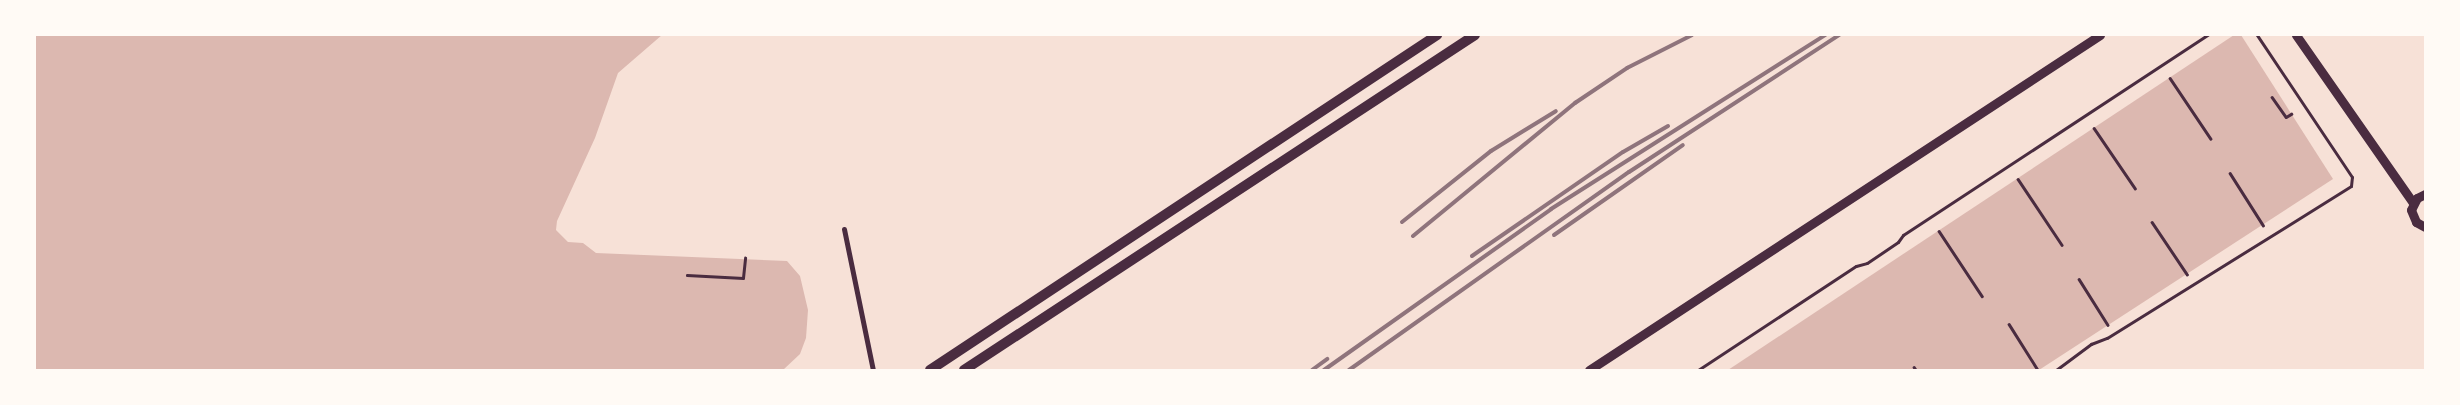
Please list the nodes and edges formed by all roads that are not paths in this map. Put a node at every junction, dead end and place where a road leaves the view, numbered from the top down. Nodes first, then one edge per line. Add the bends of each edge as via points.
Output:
1 (1437, 35) edge
2 (1475, 35) edge
3 (2100, 35) edge
4 (2208, 35) edge
5 (2257, 35) edge
6 (2296, 35) edge
7 (2425, 194) edge
8 (2413, 203) junction
9 (2425, 227) edge
10 (844, 229) dead end
11 (873, 370) edge
12 (930, 370) edge
13 (964, 370) edge
14 (1589, 370) edge
15 (1698, 370) edge
16 (2056, 370) edge

1 - 12 main road
2 - 13 main road
3 - 14 street
4 - 15 lane via 1903,235 1867,263 1856,266
5 - 16 lane via 2352,177 2351,186 2107,338 2091,344
6 - 8 street
7 - 8 street
8 - 9 street via 2412,216
10 - 11 street

